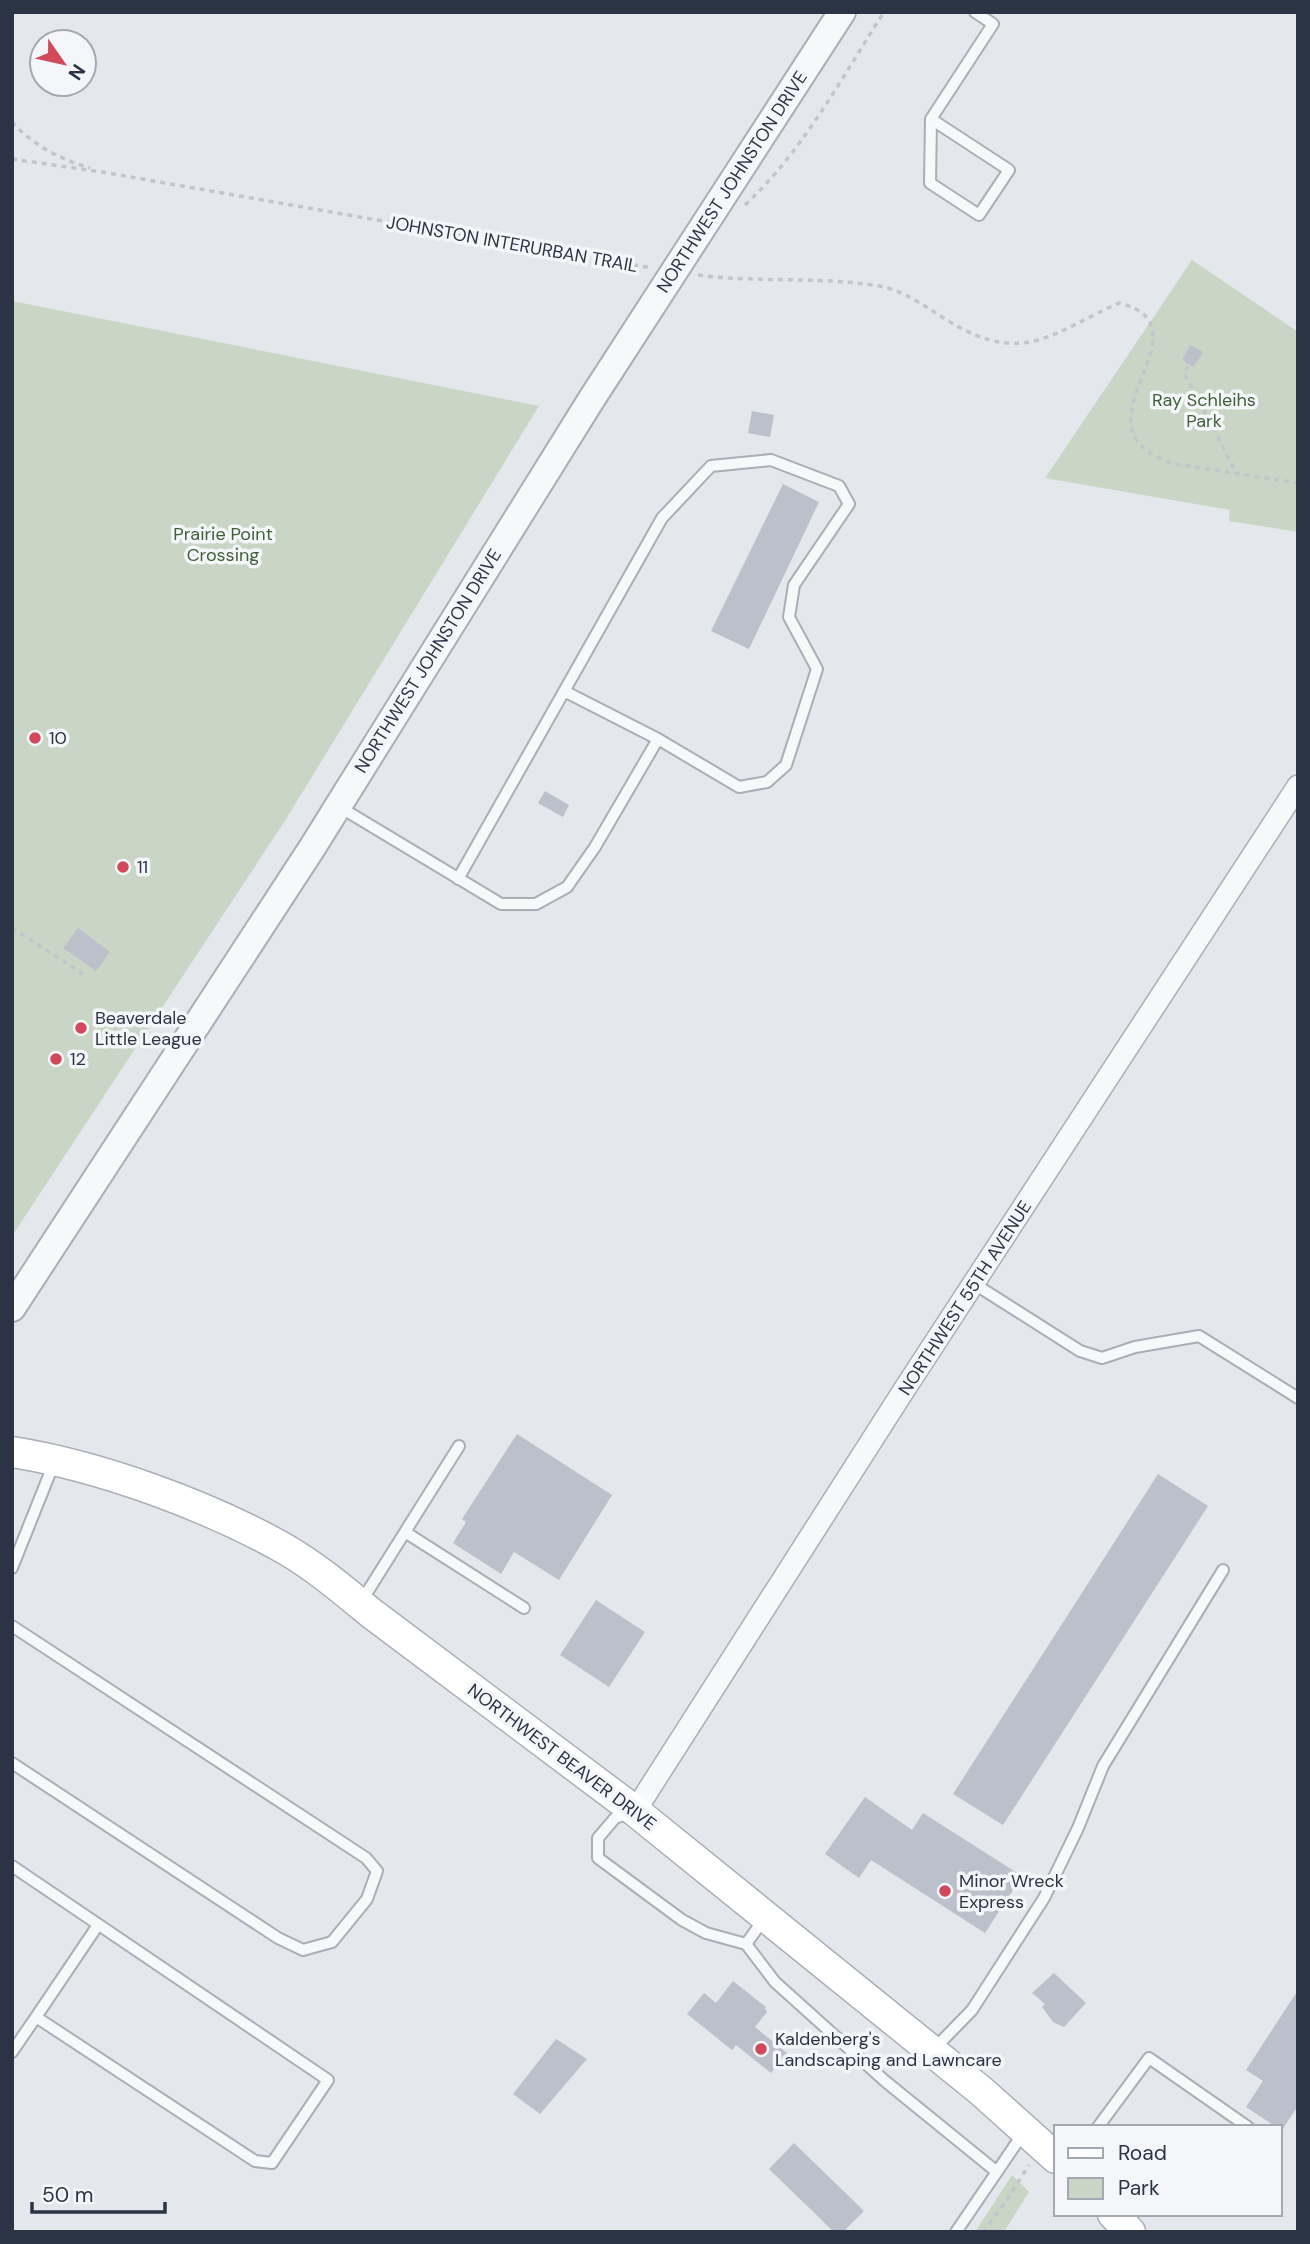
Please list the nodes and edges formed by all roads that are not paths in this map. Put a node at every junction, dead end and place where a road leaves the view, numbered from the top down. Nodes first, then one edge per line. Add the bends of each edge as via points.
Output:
1 (842, 12) edge
2 (975, 12) edge
3 (931, 119) junction
4 (564, 691) junction
5 (658, 738) junction
6 (1298, 786) edge
7 (338, 806) junction
8 (458, 879) junction
9 (974, 1283) junction
10 (15, 1297) edge
11 (1298, 1398) edge
12 (459, 1446) dead end
13 (12, 1452) edge
14 (55, 1461) junction
15 (405, 1532) junction
16 (12, 1568) edge
17 (1223, 1570) dead end
18 (360, 1604) junction
19 (524, 1608) dead end
20 (12, 1626) edge
21 (12, 1763) edge
22 (635, 1811) junction
23 (12, 1866) edge
24 (765, 1917) junction
25 (98, 1925) junction
26 (746, 1944) junction
27 (36, 2017) junction
28 (12, 2052) edge
29 (933, 2052) junction
30 (1099, 2125) edge
31 (1245, 2125) edge
32 (1041, 2145) edge
33 (997, 2172) junction
34 (1115, 2216) edge
35 (956, 2232) edge
36 (1130, 2232) edge

1 - 7 street, NORTHWEST JOHNSTON DRIVE via 684,273
2 - 3 lane via 993,24
3 - 3 lane via 930,183 979,215 1009,170
4 - 5 lane
4 - 5 lane via 662,518 710,466 771,460 839,485 849,504 794,584 789,617 817,669 786,765 767,782 739,787
4 - 8 lane
5 - 8 lane via 567,887 536,904 501,904
6 - 9 street, NORTHWEST 55TH AVENUE
7 - 8 lane
7 - 10 street, NORTHWEST JOHNSTON DRIVE
9 - 11 lane via 1080,1351 1102,1358 1199,1336
9 - 22 street, NORTHWEST 55TH AVENUE
12 - 15 lane
13 - 14 main road, NORTHWEST BEAVER DRIVE
14 - 16 lane
14 - 18 main road, NORTHWEST BEAVER DRIVE via 150,1489 236,1524 286,1550
15 - 18 lane
15 - 19 lane
17 - 29 lane via 1103,1766 1044,1898 972,2010
18 - 22 main road, NORTHWEST BEAVER DRIVE
20 - 21 lane via 366,1858 377,1871 367,1899 332,1942 303,1950
22 - 24 main road, NORTHWEST BEAVER DRIVE
22 - 26 lane via 615,1818 598,1838 598,1858 682,1920 706,1933
23 - 25 lane
24 - 26 lane
24 - 29 main road, NORTHWEST BEAVER DRIVE
25 - 27 lane
25 - 27 lane via 328,2080 314,2101 272,2163 255,2161
26 - 33 lane via 775,1982 885,2081
27 - 28 lane
29 - 32 main road, NORTHWEST BEAVER DRIVE
30 - 31 lane via 1149,2058
32 - 33 lane
33 - 35 lane
34 - 36 main road

